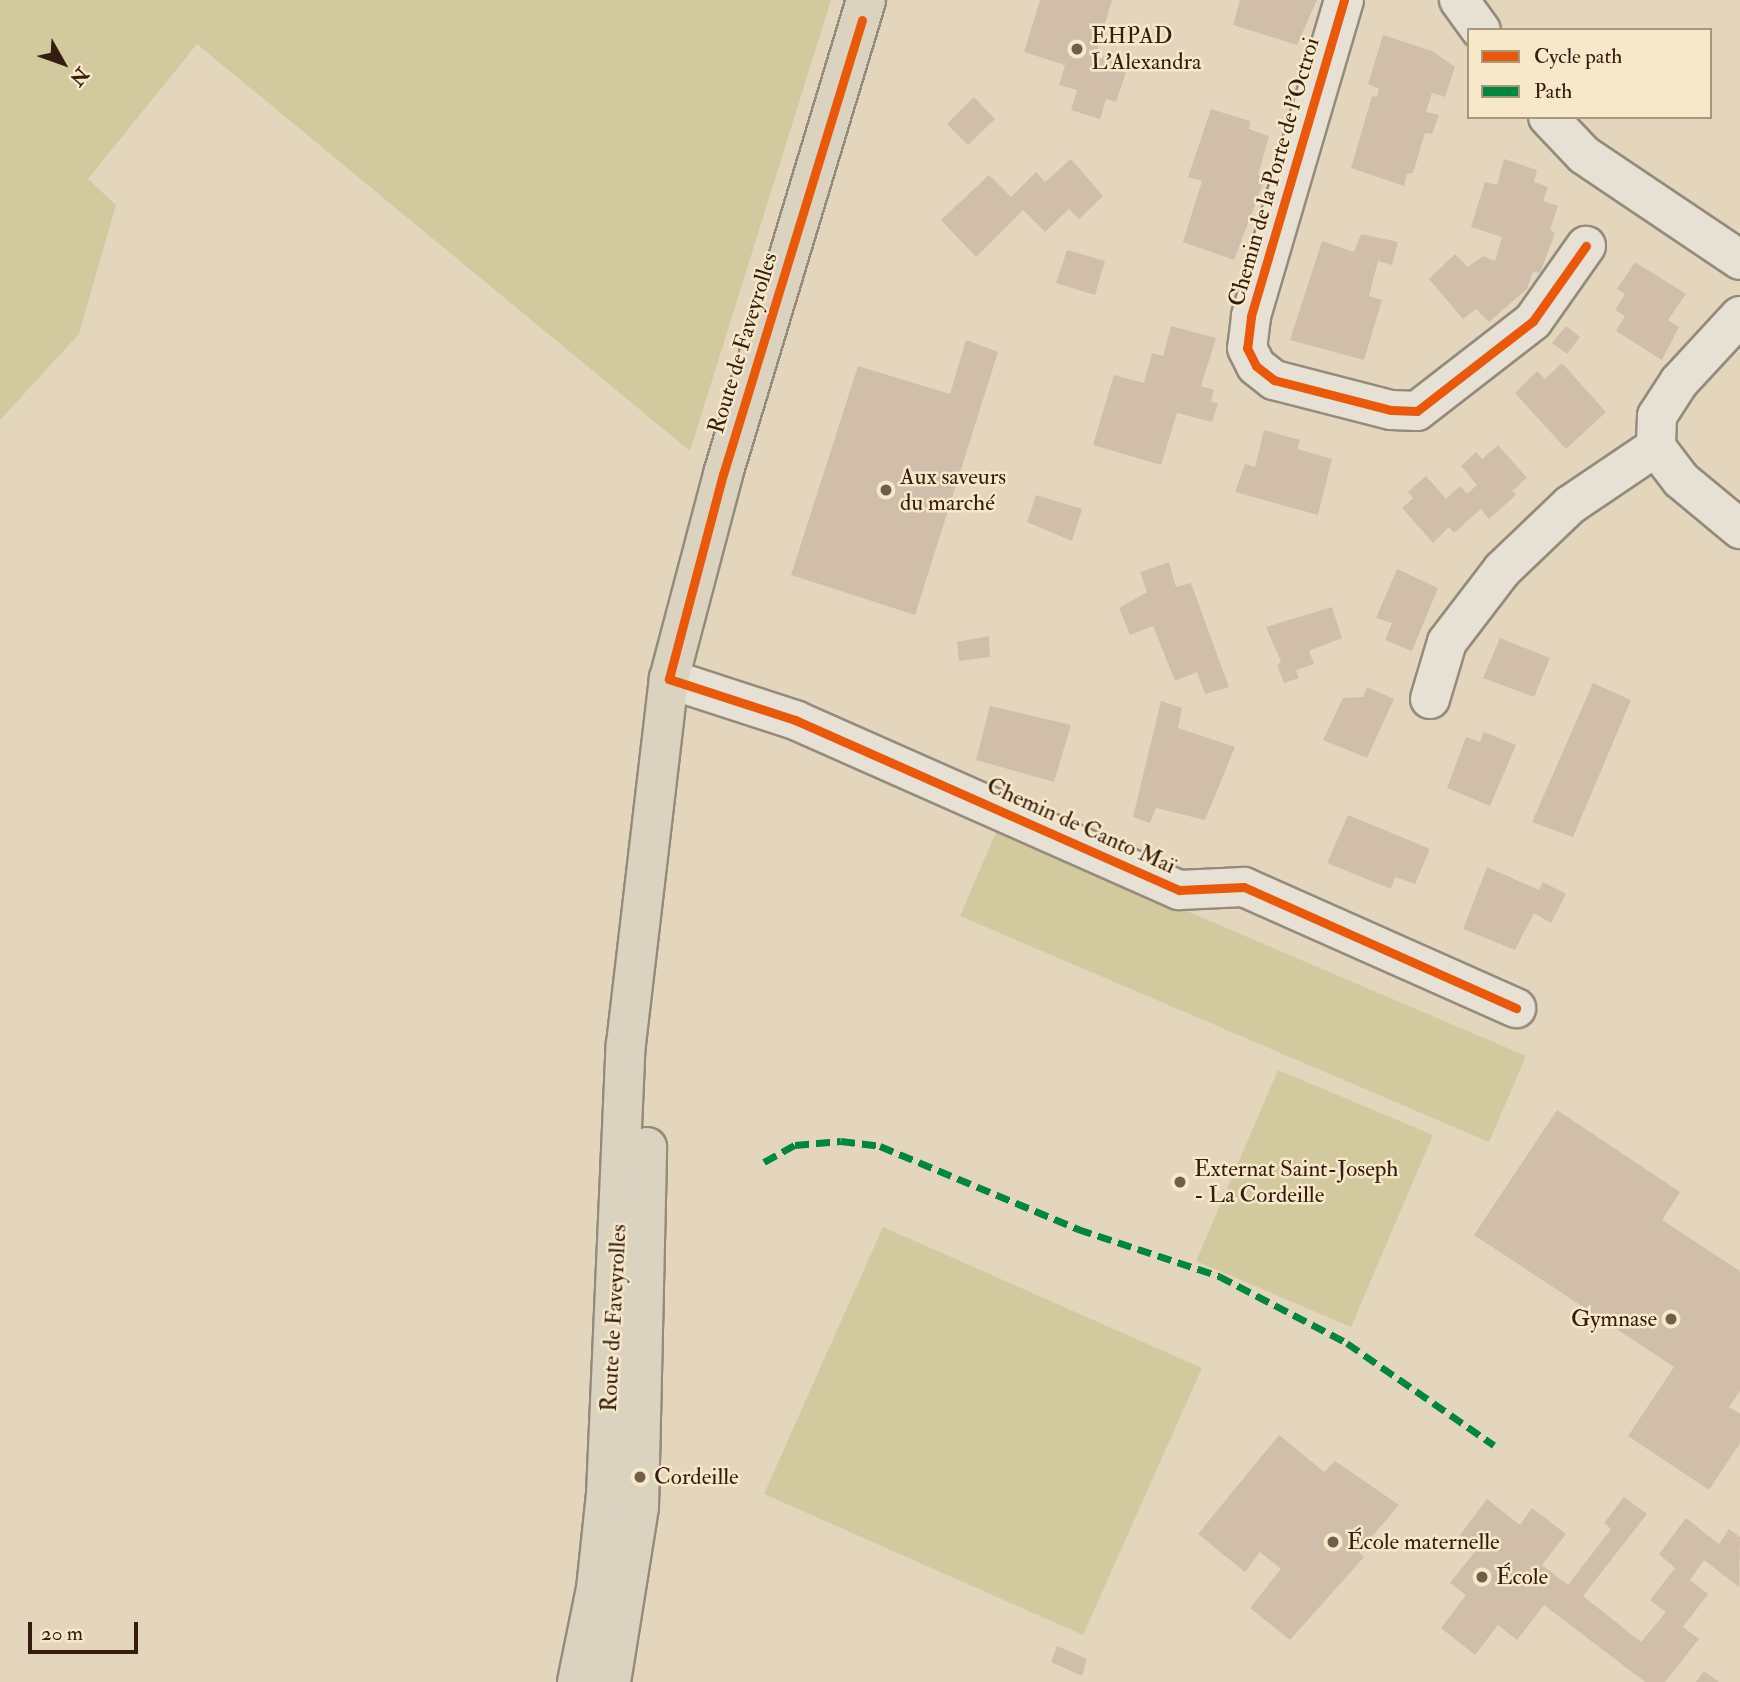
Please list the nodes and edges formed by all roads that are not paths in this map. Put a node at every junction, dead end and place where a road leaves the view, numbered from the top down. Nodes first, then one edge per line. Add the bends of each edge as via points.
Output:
1 (1344, 0) edge
2 (1459, 0) edge
3 (866, 7) edge
4 (1480, 28) edge
5 (1550, 119) edge
6 (1586, 246) dead end
7 (1740, 260) edge
8 (1740, 316) edge
9 (1656, 447) junction
10 (1740, 529) edge
11 (668, 679) junction
12 (1430, 699) dead end
13 (639, 953) junction
14 (1516, 1008) dead end
15 (577, 1682) edge
16 (611, 1682) edge

1 - 6 street, Chemin de la Porte de l'Octroi via 1251,317 1247,348 1256,366 1274,380 1391,410 1417,411 1533,321
2 - 4 street
3 - 11 main road, Route de Faveyrolles via 723,474
5 - 7 street via 1584,155
8 - 9 street via 1679,382 1657,416
9 - 10 street via 1681,480
9 - 12 street via 1570,506 1502,570 1447,642
11 - 13 main road, Route de Faveyrolles
11 - 14 street, Chemin de Canto Maï via 795,720 1179,890 1244,887
13 - 15 main road, Route de Faveyrolles via 626,1044 606,1494 596,1588
13 - 16 main road, Route de Faveyrolles via 649,1040 639,1507

